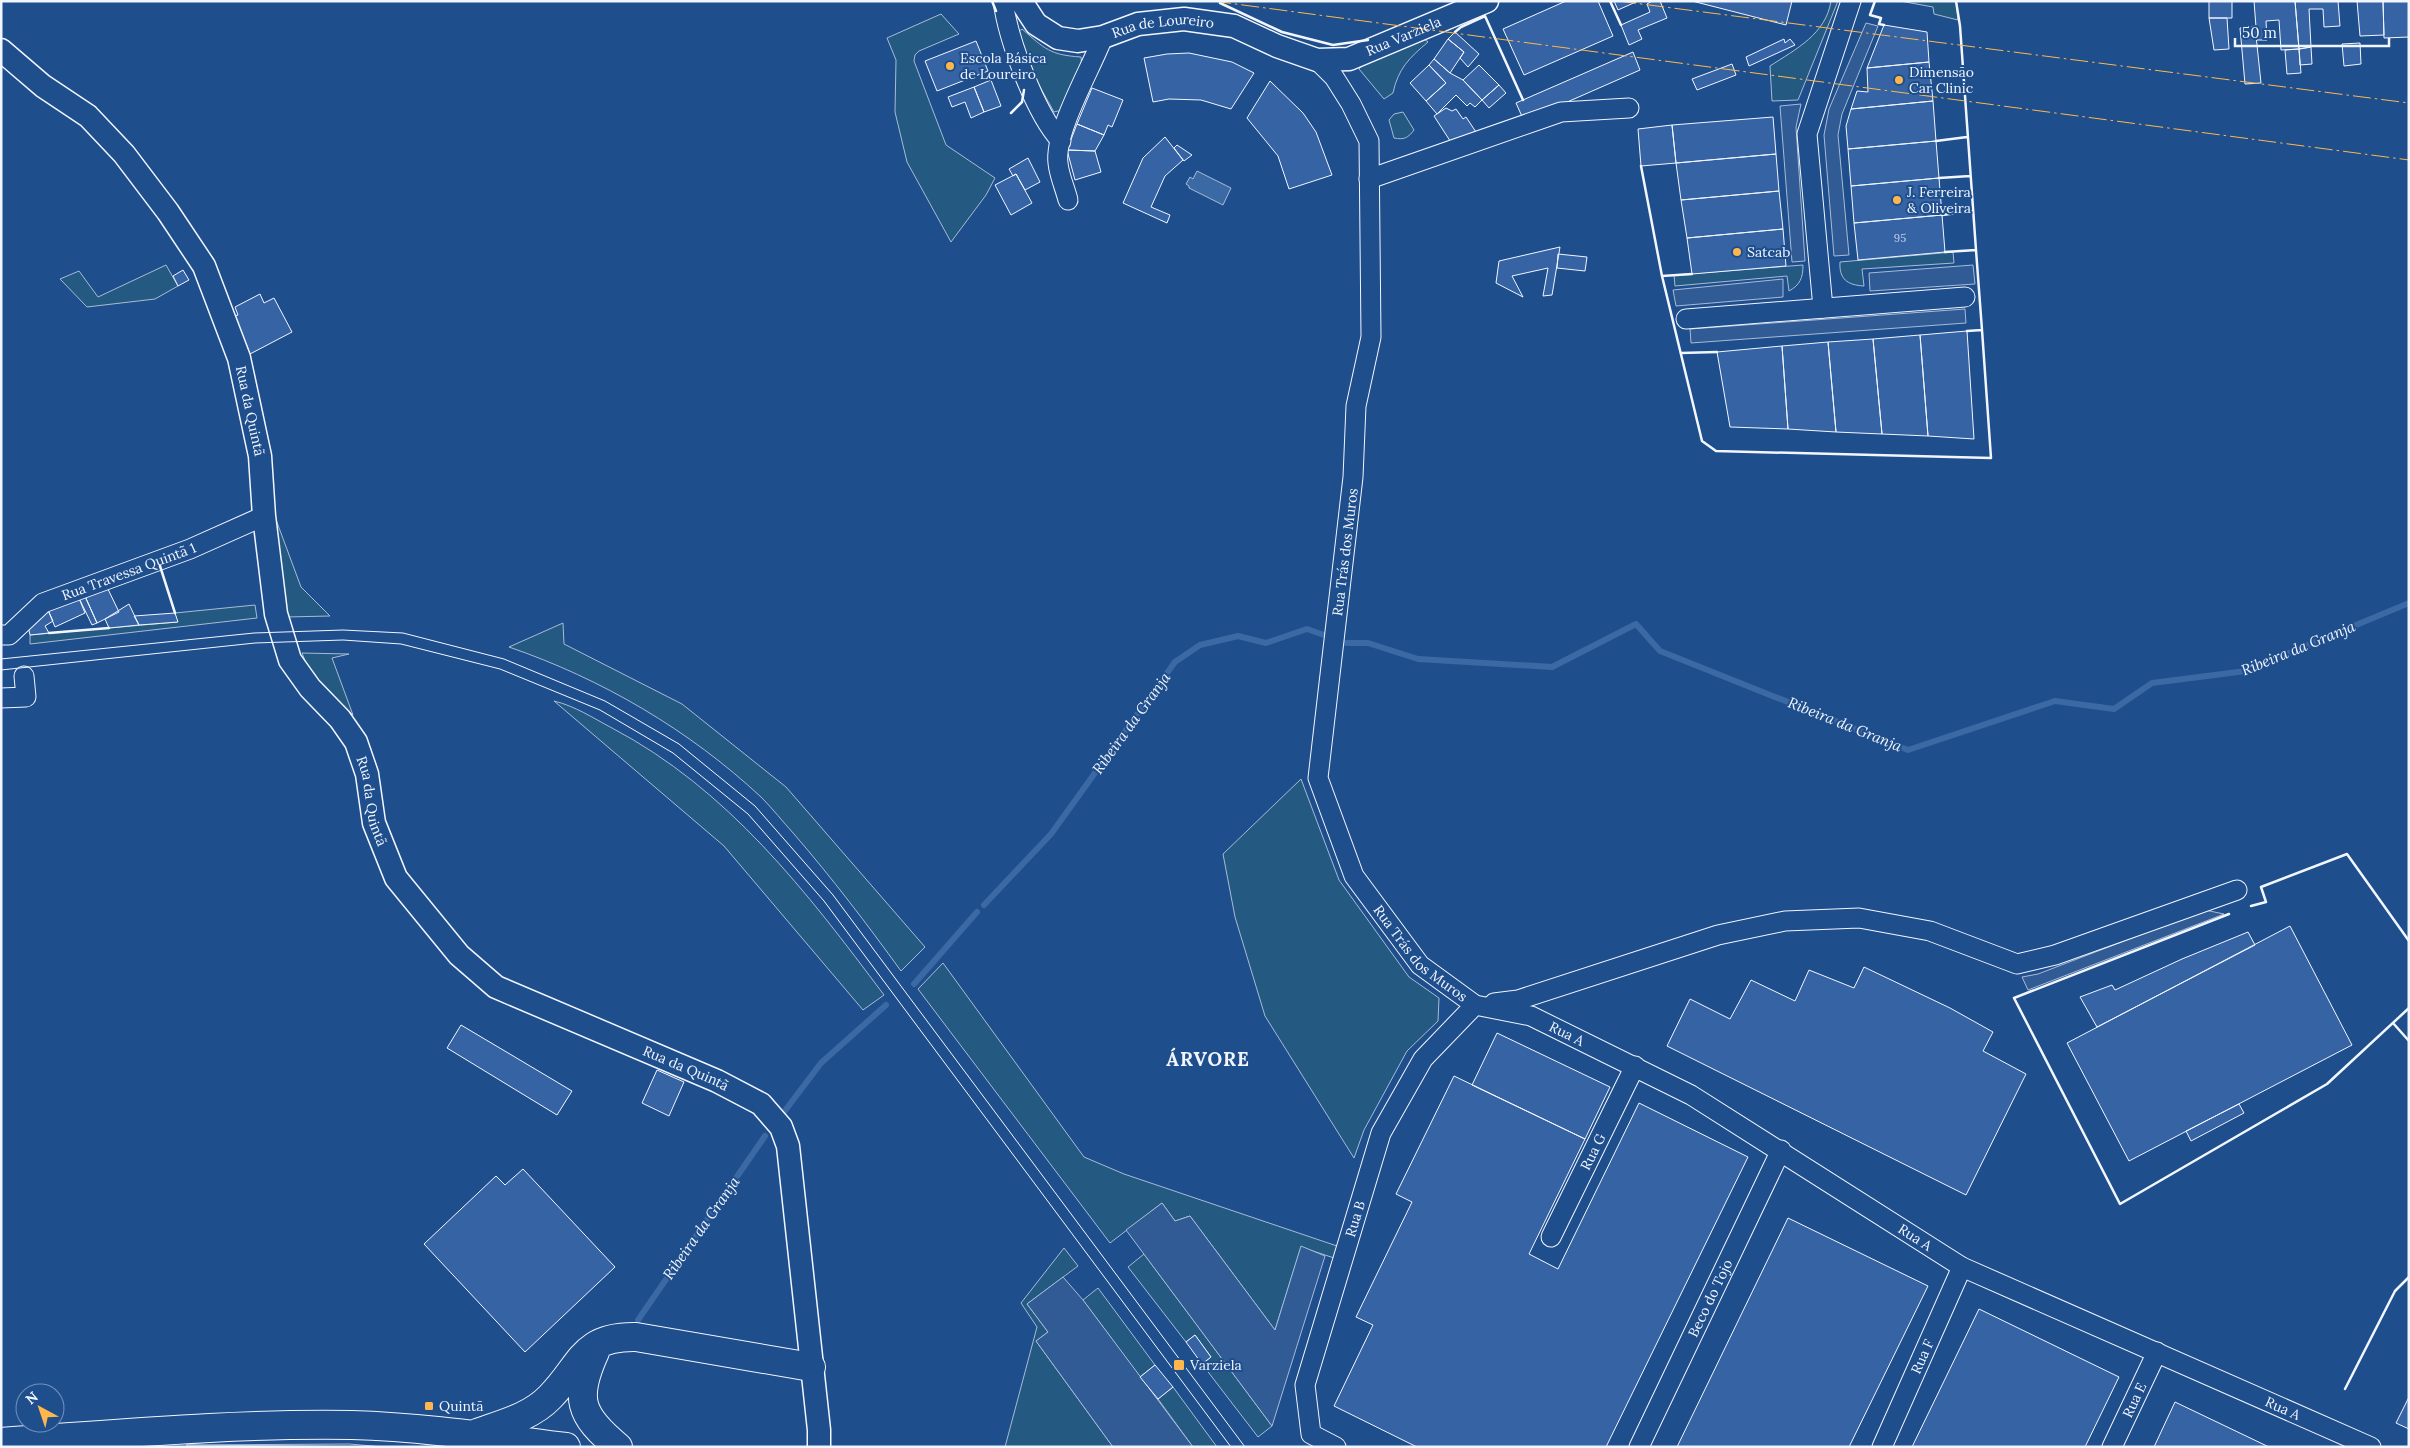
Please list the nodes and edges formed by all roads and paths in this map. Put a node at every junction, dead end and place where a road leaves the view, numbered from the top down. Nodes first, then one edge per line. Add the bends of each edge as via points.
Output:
1 (1003, 1) edge
2 (1021, 1) edge
3 (1487, 1) edge
4 (1851, 1) edge
5 (1103, 37) junction
6 (1, 50) edge
7 (1317, 60) junction
8 (1629, 108) dead end
9 (1061, 141) junction
10 (1369, 179) junction
11 (1068, 200) dead end
12 (1965, 297) dead end
13 (1823, 308) junction
14 (1686, 319) dead end
15 (264, 516) junction
16 (13, 635) edge
17 (24, 676) dead end
18 (1, 698) edge
19 (2237, 890) dead end
20 (1476, 1005) junction
21 (1635, 1066) junction
22 (1781, 1150) junction
23 (1551, 1237) dead end
24 (1962, 1267) junction
25 (598, 1344) junction
26 (2157, 1352) junction
27 (812, 1367) junction
28 (474, 1434) junction
29 (1, 1442) edge
30 (524, 1444) edge
31 (2362, 1445) edge
32 (566, 1447) edge
33 (618, 1447) edge
34 (819, 1447) edge
35 (1336, 1447) edge
36 (1639, 1447) edge
37 (1882, 1447) edge
38 (2112, 1447) edge

1 - 9 street via 1014,44 1039,108
2 - 5 street, Rua de Loureiro via 1036,24 1058,38 1078,41
3 - 7 street, Rua Varziela via 1349,59
4 - 13 street via 1807,134
5 - 7 street, Rua de Loureiro via 1138,24 1184,19 1234,26
5 - 9 street via 1068,116
6 - 15 street, Rua da Quintã via 36,80 88,116 124,154 204,266 239,358 260,456
7 - 10 street, Rua Trás dos Muros via 1334,77 1369,141
8 - 10 street via 1562,112
9 - 11 street via 1058,162
10 - 20 street, Rua Trás dos Muros via 1371,337 1356,406 1353,477 1318,778 1354,876 1420,965
12 - 13 street
13 - 14 street
15 - 16 street, Rua Travessa Quintã 1 via 190,549 43,604
15 - 27 street, Rua da Quintã via 276,614 290,660 356,742 367,774 374,823 396,878 428,919 460,955 496,987 717,1081 761,1104 781,1127 788,1146
17 - 18 street via 26,697
19 - 20 street via 2055,955 2017,964 1930,931 1859,918 1786,920 1718,935 1518,1000
20 - 21 street, Rua A via 1531,1016
20 - 35 street, Rua B via 1422,1059 1381,1133 1305,1385 1311,1434
21 - 22 street, Rua A via 1691,1095
21 - 23 street, Rua G
22 - 24 street, Rua A
22 - 36 street, Beco do Tojo
24 - 26 street, Rua A
24 - 37 street, Rua F
25 - 27 main road via 619,1337 636,1337
25 - 28 main road via 578,1360 549,1398 524,1416
25 - 33 main road via 587,1369 582,1392 583,1407 593,1423
26 - 31 street, Rua A
26 - 38 street, Rua E
27 - 34 street, Rua da Quintã
28 - 29 main road via 352,1426 209,1428
28 - 30 main road
30 - 32 main road

